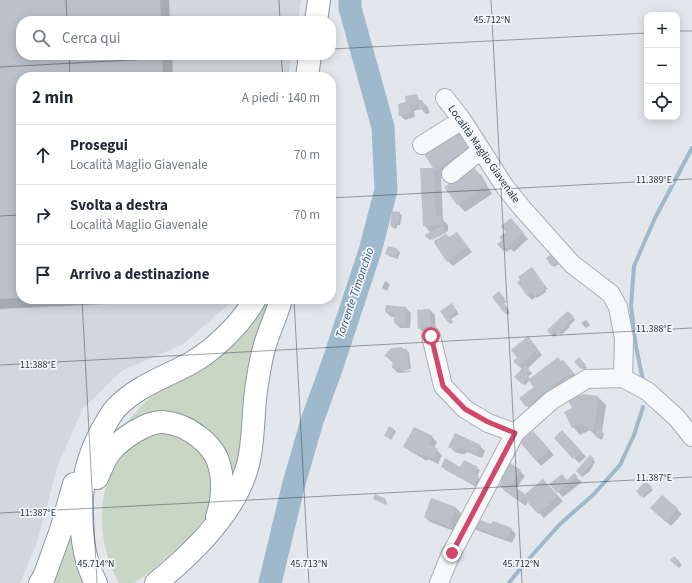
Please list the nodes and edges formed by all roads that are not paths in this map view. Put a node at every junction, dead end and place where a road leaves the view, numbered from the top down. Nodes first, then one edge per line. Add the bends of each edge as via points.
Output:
1 (319, 0) edge
2 (317, 16) edge
3 (309, 60) edge
4 (308, 72) edge
5 (445, 98) dead end
6 (462, 120) junction
7 (422, 145) dead end
8 (481, 150) junction
9 (450, 174) dead end
10 (251, 304) edge
11 (279, 304) edge
12 (431, 336) dead end
13 (165, 374) junction
14 (635, 384) junction
15 (114, 409) junction
16 (515, 433) junction
17 (692, 437) edge
18 (97, 478) junction
19 (213, 528) junction
20 (40, 583) edge
21 (96, 583) edge
22 (109, 583) edge
23 (156, 583) edge
24 (439, 583) edge

1 - 2 highway
3 - 4 highway
5 - 6 street, Località Maglio Giavenale
6 - 7 street
6 - 8 street, Località Maglio Giavenale
8 - 9 street
8 - 14 street, Località Maglio Giavenale via 505,187 552,242 572,264 611,294 618,307
10 - 13 highway via 235,327 212,347 192,362
11 - 19 highway via 264,346 258,377 248,468 236,495
12 - 16 street via 443,386 465,409
13 - 15 highway via 142,387
13 - 18 highway via 128,410 115,427 105,445
14 - 16 street via 587,379 552,400
14 - 17 street via 677,418
15 - 20 highway via 88,441 80,460 61,530
15 - 21 highway via 91,453 83,482 82,539 90,573
16 - 24 street via 450,556
18 - 19 highway via 110,452 142,427 162,422 188,428 206,442 218,460 222,486 221,504
18 - 22 highway via 95,536 102,570
19 - 23 highway

